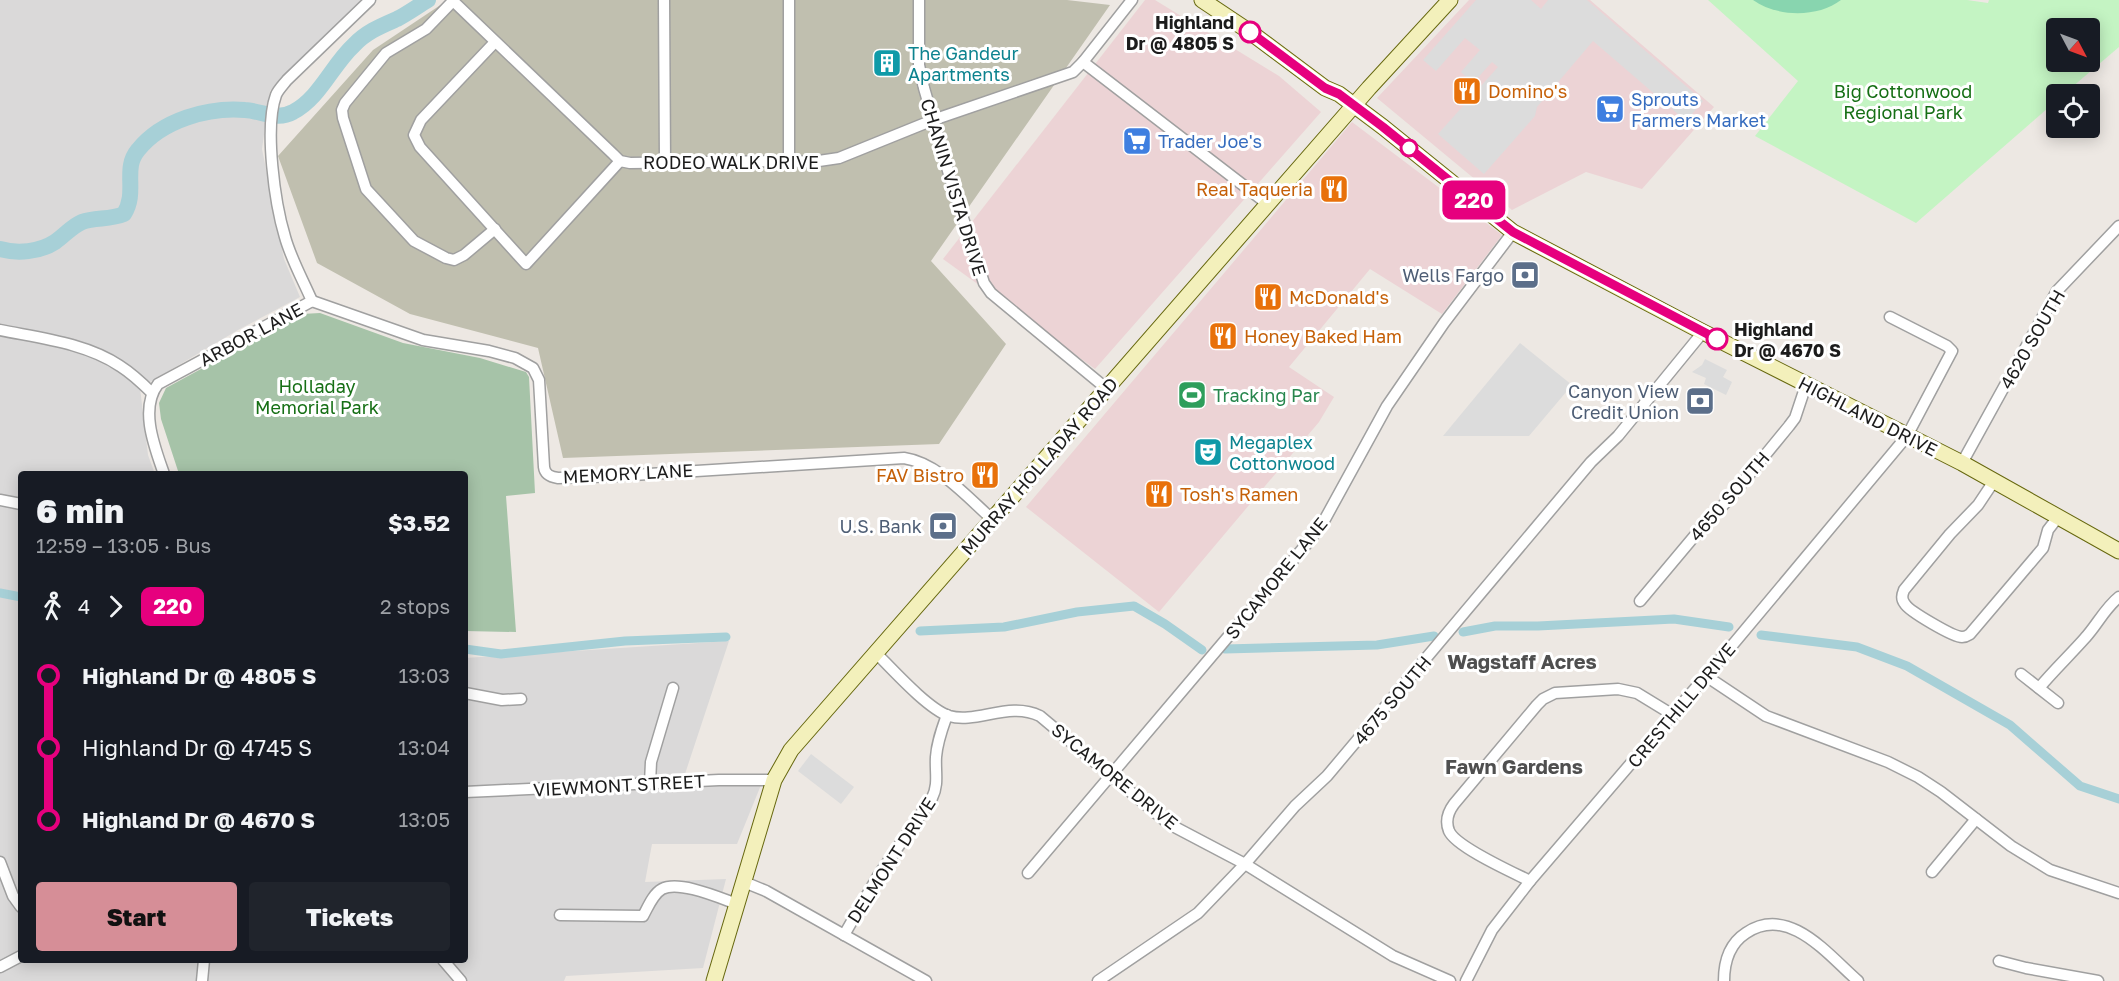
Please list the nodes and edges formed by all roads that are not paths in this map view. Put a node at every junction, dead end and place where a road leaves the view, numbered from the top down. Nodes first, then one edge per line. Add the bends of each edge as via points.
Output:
1 (370, 0) edge
2 (664, 0) edge
3 (789, 0) edge
4 (919, 0) edge
5 (1132, 0) edge
6 (1202, 0) edge
7 (1450, 0) edge
8 (452, 1) edge
9 (495, 42) junction
10 (1083, 62) junction
11 (1354, 106) junction
12 (933, 120) junction
13 (789, 160) junction
14 (620, 161) junction
15 (665, 162) junction
16 (1269, 205) junction
17 (2119, 226) edge
18 (495, 229) junction
19 (1513, 232) junction
20 (312, 301) junction
21 (1890, 317) dead end
22 (0, 330) edge
23 (1703, 332) junction
24 (1806, 385) junction
25 (1107, 389) junction
26 (152, 393) junction
27 (1907, 436) junction
28 (1962, 463) junction
29 (163, 471) edge
30 (1994, 481) junction
31 (0, 500) edge
32 (18, 503) edge
33 (2058, 517) junction
34 (993, 520) junction
35 (2119, 551) edge
36 (2119, 597) edge
37 (1640, 601) dead end
38 (876, 653) junction
39 (2021, 674) dead end
40 (1706, 676) junction
41 (673, 688) dead end
42 (2039, 688) junction
43 (468, 694) edge
44 (521, 699) dead end
45 (2058, 703) dead end
46 (947, 715) junction
47 (1673, 715) junction
48 (1111, 776) junction
49 (774, 780) junction
50 (650, 783) junction
51 (468, 792) edge
52 (1976, 819) junction
53 (0, 862) edge
54 (1245, 864) junction
55 (1932, 872) dead end
56 (1028, 873) dead end
57 (1530, 881) junction
58 (744, 882) junction
59 (2119, 893) edge
60 (18, 903) edge
61 (737, 904) junction
62 (560, 915) dead end
63 (844, 935) junction
64 (18, 958) edge
65 (2000, 961) dead end
66 (204, 963) edge
67 (446, 963) edge
68 (0, 967) edge
69 (202, 981) edge
70 (461, 981) edge
71 (714, 981) edge
72 (926, 981) edge
73 (1098, 981) edge
74 (1450, 981) edge
75 (1466, 981) edge
76 (1724, 981) edge
77 (1858, 981) edge
78 (2097, 981) edge

1 - 20 street, ARBOR LANE via 287,80 273,107 272,160 278,208 285,238
2 - 15 street
3 - 13 street
4 - 12 street, CHANIN VISTA DRIVE via 919,65
5 - 10 street, RODEO WALK DRIVE
6 - 11 main road, HIGHLAND DRIVE
7 - 11 main road, MURRAY HOLLADAY ROAD
8 - 9 street, RODEO WALK DRIVE
8 - 18 street via 426,29 382,57 347,99 343,118 366,189 411,240 454,260
9 - 14 street, RODEO WALK DRIVE
9 - 18 street via 421,120 414,135 420,147
10 - 12 street, RODEO WALK DRIVE via 1067,75
10 - 16 street
11 - 16 main road, MURRAY HOLLADAY ROAD
11 - 19 main road, HIGHLAND DRIVE
12 - 13 street, RODEO WALK DRIVE via 839,158
12 - 25 street, CHANIN VISTA DRIVE via 987,288
13 - 15 street, RODEO WALK DRIVE
14 - 15 street, RODEO WALK DRIVE
14 - 18 street via 526,264
16 - 25 main road, MURRAY HOLLADAY ROAD
17 - 28 street, 4620 SOUTH via 2058,291
19 - 23 main road, HIGHLAND DRIVE
19 - 48 street, SYCAMORE LANE via 1387,406 1310,540
20 - 26 street, ARBOR LANE via 158,384
20 - 34 street, MEMORY LANE via 423,340 489,351 530,364 539,380 544,466 549,476 617,476 904,458 931,467
21 - 27 street, CRESTHILL DRIVE via 1952,351
22 - 26 street via 53,341 105,358
23 - 24 main road, HIGHLAND DRIVE
23 - 54 street, 4675 SOUTH via 1327,776 1294,806
24 - 27 main road, HIGHLAND DRIVE
24 - 37 street, 4650 SOUTH via 1789,426
25 - 34 main road, MURRAY HOLLADAY ROAD
26 - 29 street via 148,413
27 - 28 main road, HIGHLAND DRIVE
27 - 40 street, CRESTHILL DRIVE
28 - 30 main road, HIGHLAND DRIVE
30 - 33 main road, HIGHLAND DRIVE
30 - 33 street via 1904,590 1903,601 1910,609 1953,634 1967,636 2040,553 2048,530
31 - 32 street
33 - 35 main road, HIGHLAND DRIVE
34 - 38 main road, MURRAY HOLLADAY ROAD
36 - 42 street
38 - 46 street
38 - 49 main road, MURRAY HOLLADAY ROAD via 791,750
39 - 42 street
40 - 47 street, CRESTHILL DRIVE
40 - 52 street via 1766,716 1905,770
41 - 50 street via 651,762
42 - 45 street
43 - 44 street
46 - 48 street, SYCAMORE DRIVE via 1016,711 1036,714
46 - 63 street, DELMONT DRIVE via 938,742 937,782 932,798
47 - 57 street, CRESTHILL DRIVE
47 - 57 street via 1637,693 1618,689 1555,693 1537,705 1454,804 1446,820 1458,843
48 - 54 street, SYCAMORE DRIVE via 1169,824
48 - 56 street, SYCAMORE LANE
49 - 50 street, VIEWMONT STREET
49 - 58 main road, MURRAY HOLLADAY ROAD
50 - 51 street, VIEWMONT STREET
52 - 55 street
52 - 59 street via 2050,870
53 - 60 street
54 - 73 street, 4675 SOUTH via 1194,916
54 - 74 street, SYCAMORE DRIVE via 1393,956
57 - 75 street, CRESTHILL DRIVE via 1492,930
58 - 61 main road, MURRAY HOLLADAY ROAD
58 - 63 street
61 - 62 street via 673,886 657,893 643,916
61 - 71 main road, MURRAY HOLLADAY ROAD
63 - 72 street
64 - 68 street
65 - 78 street
66 - 69 street
67 - 70 street
76 - 77 street via 1730,951 1740,937 1765,925 1783,925 1803,933

